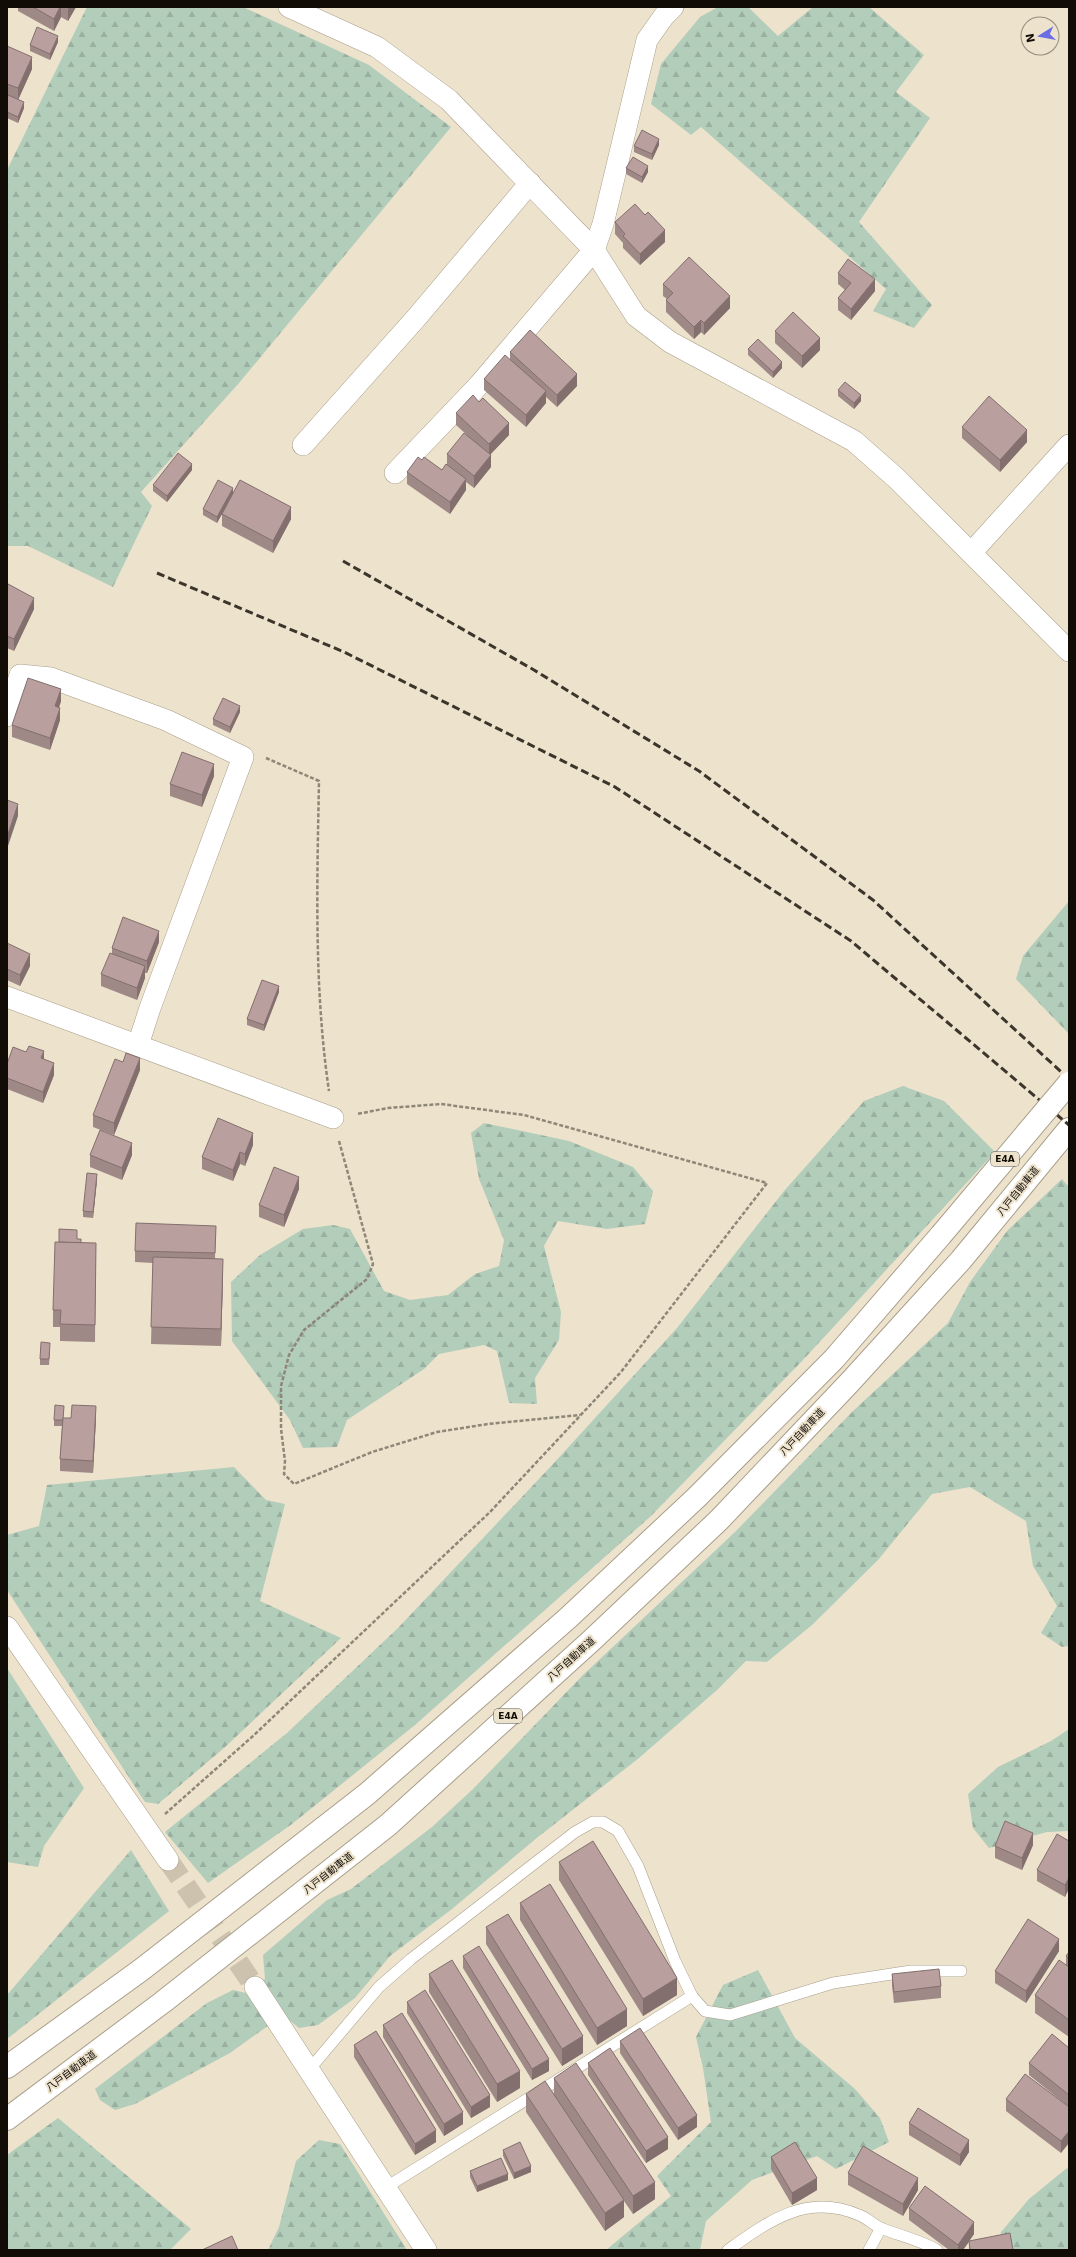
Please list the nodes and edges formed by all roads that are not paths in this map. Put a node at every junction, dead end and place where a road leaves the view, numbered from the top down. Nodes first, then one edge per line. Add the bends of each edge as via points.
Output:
1 (289, 7) edge
2 (673, 7) edge
3 (530, 183) junction
4 (594, 250) junction
5 (303, 445) dead end
6 (1069, 445) edge
7 (395, 473) dead end
8 (971, 553) junction
9 (1069, 650) edge
10 (7, 716) edge
11 (7, 997) edge
12 (138, 1045) junction
13 (1069, 1083) edge
14 (333, 1118) road end
15 (1069, 1129) edge
16 (7, 1627) edge
17 (168, 1860) tunnel mouth
18 (961, 1970) dead end
19 (255, 1988) tunnel mouth
20 (692, 1996) junction
21 (7, 2067) edge
22 (309, 2070) junction
23 (7, 2119) edge
24 (385, 2188) junction
25 (881, 2228) junction
26 (426, 2250) edge
27 (728, 2250) edge
28 (869, 2250) edge
29 (937, 2250) edge

1 - 3 street via 377,47 449,100
2 - 4 street via 647,40 603,224
3 - 4 street
3 - 5 street via 418,317
4 - 7 street via 479,385
4 - 8 street via 636,316 670,342 854,441 896,478
6 - 8 street
8 - 9 street
10 - 12 street via 20,675 51,678 166,720 243,757
11 - 12 street
12 - 14 street
13 - 21 highway, E4A, bridge via 834,1359 697,1497 568,1618 366,1794 142,1970
15 - 23 highway, 八戸自動車道 / E4A via 961,1260 850,1382 719,1520 592,1640 388,1825 164,2002
16 - 17 street
18 - 20 lane via 912,1971 833,1983 730,2015 705,2010
19 - 22 street
20 - 22 lane via 675,1961 638,1866 618,1831 603,1822 593,1822 575,1832 379,1987
20 - 24 lane
22 - 24 street
24 - 26 street
25 - 27 lane via 860,2215 829,2206 791,2211 765,2224
25 - 28 lane
25 - 29 lane

